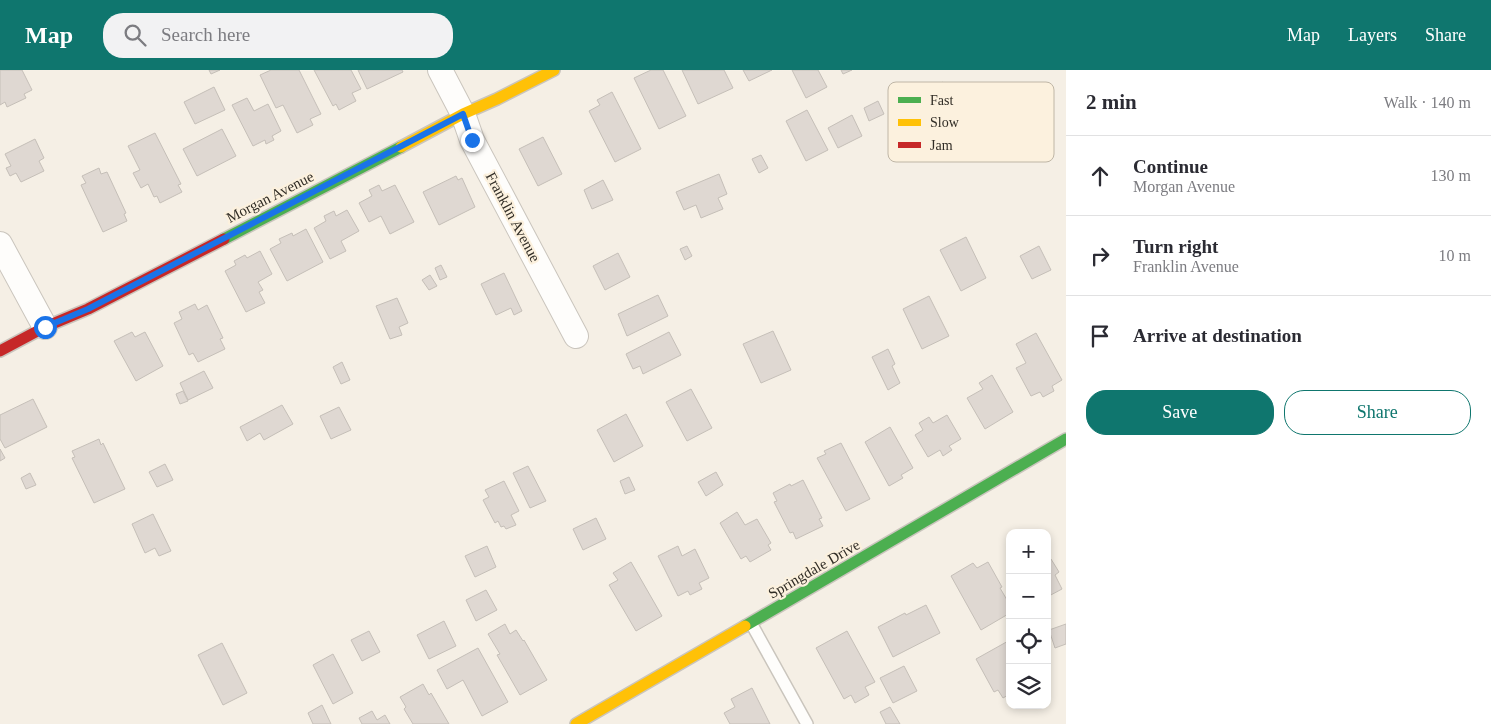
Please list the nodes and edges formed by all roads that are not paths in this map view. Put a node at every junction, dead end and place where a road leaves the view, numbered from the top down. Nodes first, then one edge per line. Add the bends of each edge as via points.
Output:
1 (440, 70) edge
2 (554, 70) edge
3 (463, 114) junction
4 (0, 244) edge
5 (45, 327) junction
6 (576, 336) dead end
7 (0, 351) edge
8 (1066, 439) edge
9 (751, 623) junction
10 (576, 724) edge
11 (807, 724) edge

1 - 3 street, Franklin Avenue
2 - 3 street, Morgan Avenue
3 - 5 street, Morgan Avenue via 88,309
3 - 6 street, Franklin Avenue via 477,149
4 - 5 street
5 - 7 street, Morgan Avenue
8 - 9 street, Springdale Drive
9 - 10 street, Springdale Drive
9 - 11 lane

